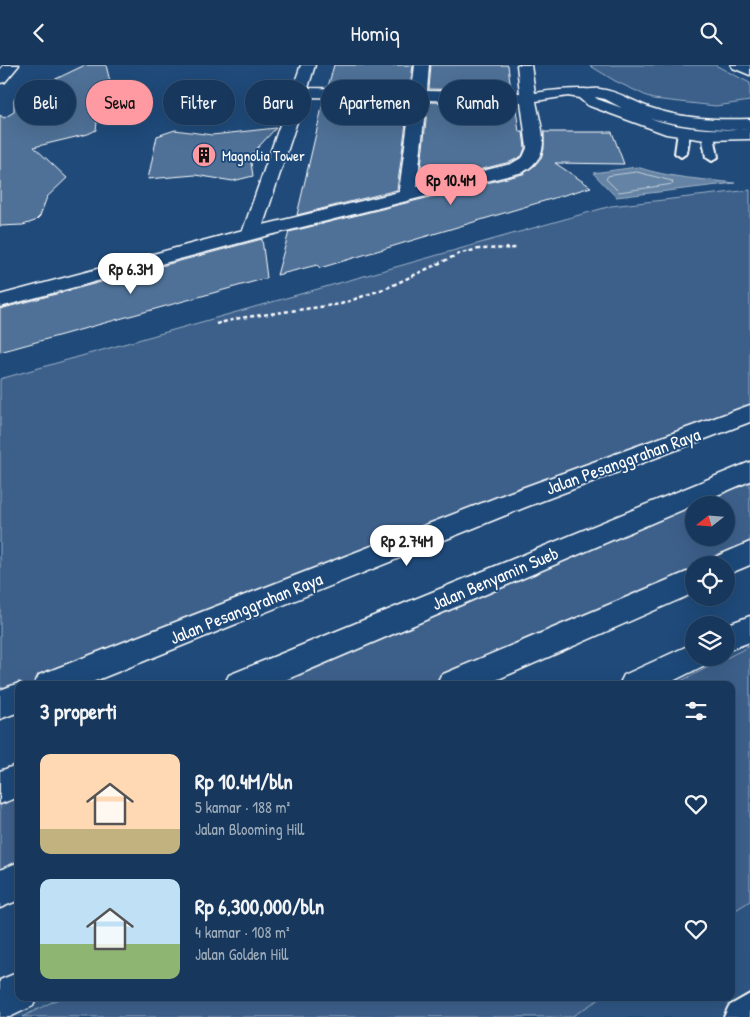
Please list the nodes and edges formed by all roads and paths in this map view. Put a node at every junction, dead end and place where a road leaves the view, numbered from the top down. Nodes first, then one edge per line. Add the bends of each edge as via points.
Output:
1 (12, 65) edge
2 (308, 65) edge
3 (422, 65) edge
4 (524, 65) edge
5 (738, 65) edge
6 (750, 71) edge
7 (0, 79) edge
8 (304, 80) edge
9 (420, 80) edge
10 (429, 94) edge
11 (588, 94) junction
12 (529, 98) junction
13 (750, 124) edge
14 (289, 125) edge
15 (416, 125) edge
16 (684, 132) junction
17 (750, 134) edge
18 (708, 135) junction
19 (681, 153) dead end
20 (712, 157) dead end
21 (408, 194) junction
22 (251, 234) junction
23 (518, 248) dead end
24 (0, 301) edge
25 (216, 325) dead end
26 (750, 413) edge
27 (750, 452) edge
28 (750, 471) edge
29 (713, 487) junction
30 (750, 553) edge
31 (735, 560) edge
32 (750, 573) edge
33 (735, 576) edge
34 (685, 585) edge
35 (750, 628) edge
36 (735, 635) edge
37 (685, 660) edge
38 (60, 681) edge
39 (250, 681) edge
40 (461, 681) edge
41 (643, 681) edge
42 (15, 699) edge
43 (0, 705) edge
44 (15, 781) edge
45 (0, 787) edge
46 (15, 882) edge
47 (0, 889) edge
48 (15, 994) edge
49 (0, 1001) edge
50 (750, 1010) edge
51 (740, 1017) edge

1 - 7 street
2 - 8 street
3 - 9 street
4 - 12 street
5 - 6 street
10 - 12 street
11 - 12 street via 568,92
11 - 13 street via 604,94 635,108 680,121 716,126
11 - 16 street via 585,97 588,100 617,112
12 - 21 street via 535,148 528,162 516,168
14 - 22 street
15 - 21 street
16 - 18 street
16 - 19 lane
17 - 18 street
18 - 20 lane
21 - 22 street
22 - 24 street
23 - 25 path via 461,253 389,287 341,304 240,318
26 - 38 street, Jalan Pesanggrahan Raya via 518,500
27 - 29 street
28 - 29 street, Jalan Benyamin Sueb
29 - 39 street, Jalan Benyamin Sueb
30 - 31 street
32 - 33 street
34 - 40 street
35 - 36 street
37 - 41 street
42 - 43 street
44 - 45 street
46 - 47 street
48 - 49 street
50 - 51 lane

